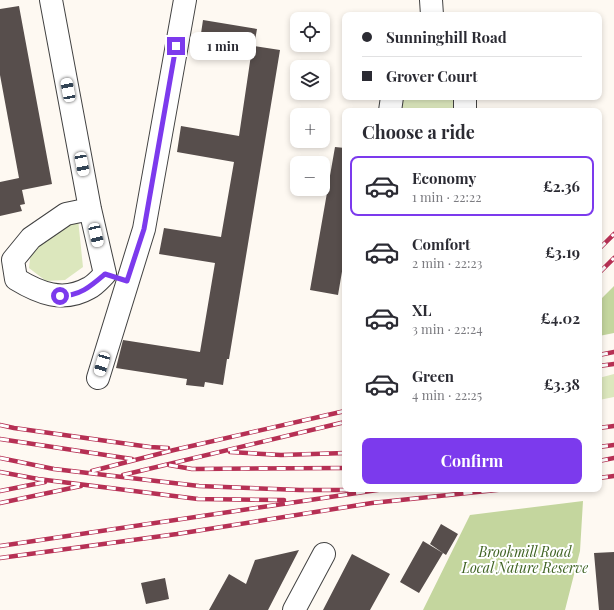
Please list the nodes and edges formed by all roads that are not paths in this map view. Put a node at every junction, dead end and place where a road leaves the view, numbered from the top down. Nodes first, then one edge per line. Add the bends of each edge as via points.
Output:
1 (51, 0) edge
2 (184, 0) edge
3 (431, 0) edge
4 (432, 12) edge
5 (90, 209) junction
6 (105, 274) junction
7 (127, 281) junction
8 (98, 378) dead end
9 (324, 554) dead end
10 (294, 610) edge

1 - 5 street
2 - 7 street via 144,229
3 - 4 street
5 - 6 street
5 - 6 street via 66,214 31,238 13,260 16,280 51,295 70,296 89,288
6 - 7 street
7 - 8 street
9 - 10 street

